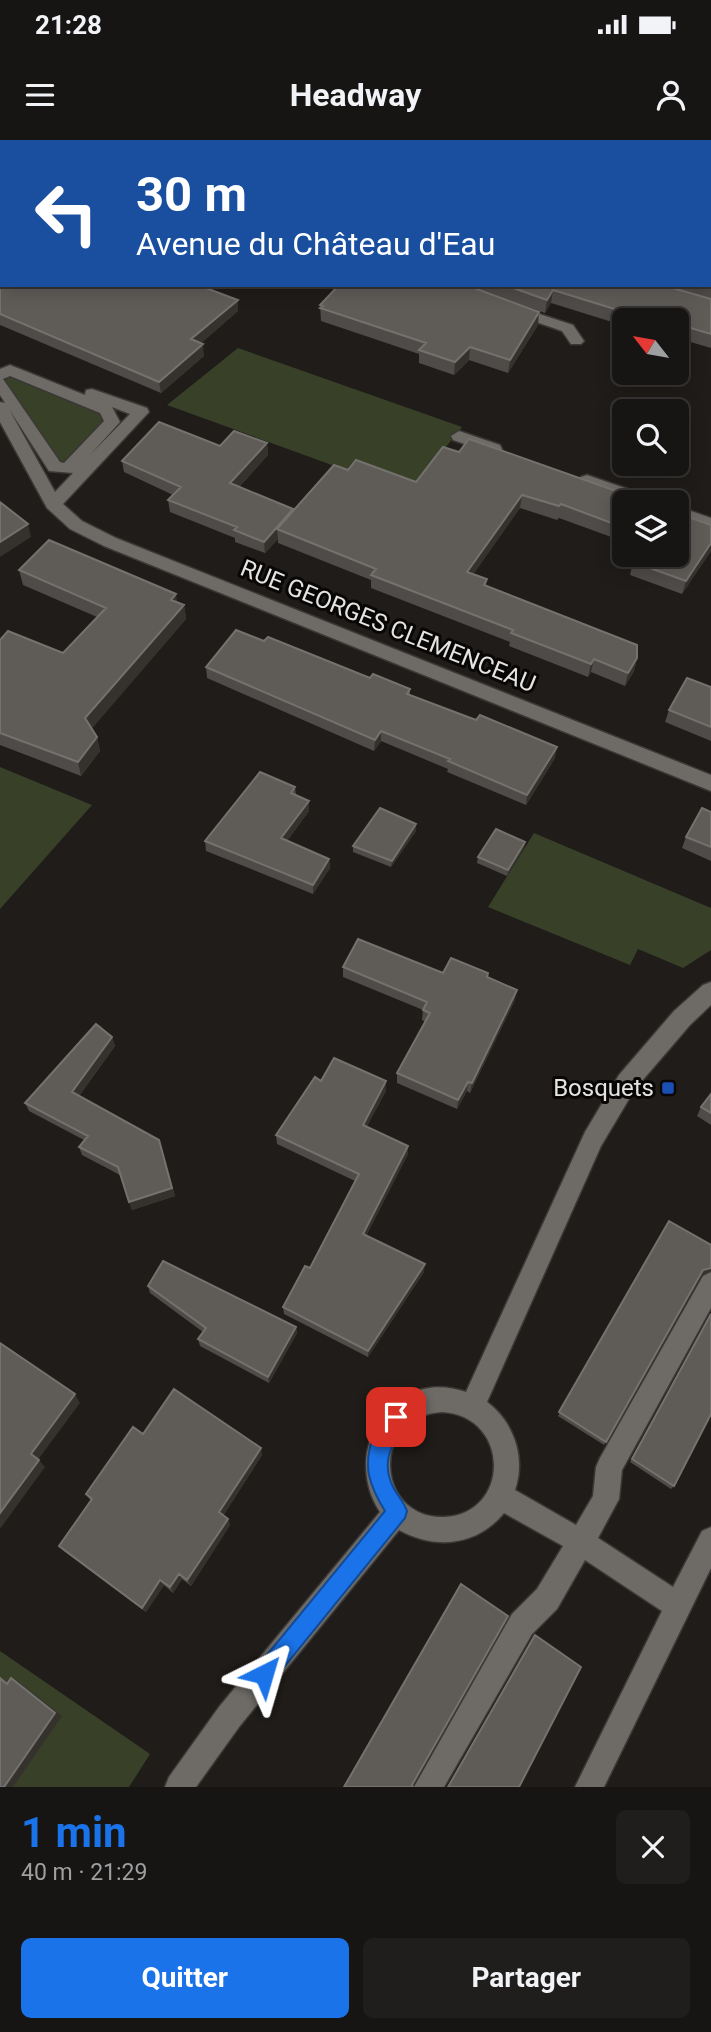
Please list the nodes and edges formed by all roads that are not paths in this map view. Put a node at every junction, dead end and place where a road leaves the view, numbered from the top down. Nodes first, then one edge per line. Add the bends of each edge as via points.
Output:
1 (493, 302) edge
2 (576, 341) dead end
3 (0, 358) edge
4 (0, 375) edge
5 (0, 383) edge
6 (0, 407) edge
7 (459, 436) dead end
8 (509, 454) edge
9 (572, 476) edge
10 (613, 490) edge
11 (52, 504) junction
12 (689, 516) edge
13 (711, 524) edge
14 (711, 783) edge
15 (706, 1003) edge
16 (711, 1284) edge
17 (472, 1406) junction
18 (500, 1496) junction
19 (398, 1511) junction
20 (711, 1540) edge
21 (581, 1542) junction
22 (678, 1606) junction
23 (179, 1787) edge
24 (428, 1787) edge
25 (589, 1787) edge

1 - 2 street via 568,328
3 - 11 street via 141,412
4 - 5 street via 10,370 106,410 112,422 68,468 55,467
6 - 11 street, RUE GEORGES CLEMENCEAU
7 - 8 street
9 - 10 street
11 - 14 street, RUE GEORGES CLEMENCEAU via 76,526 110,542
12 - 13 street
15 - 17 street via 681,1017 627,1082 593,1139
16 - 21 street via 609,1466 606,1499
17 - 18 street via 498,1432 505,1451 507,1472
17 - 19 street via 431,1398 396,1417 379,1452 379,1474
18 - 19 street via 476,1522 456,1530 435,1531
18 - 21 street
19 - 23 street via 229,1717
20 - 22 street
21 - 22 street
21 - 24 street via 547,1599 522,1624
22 - 25 street

